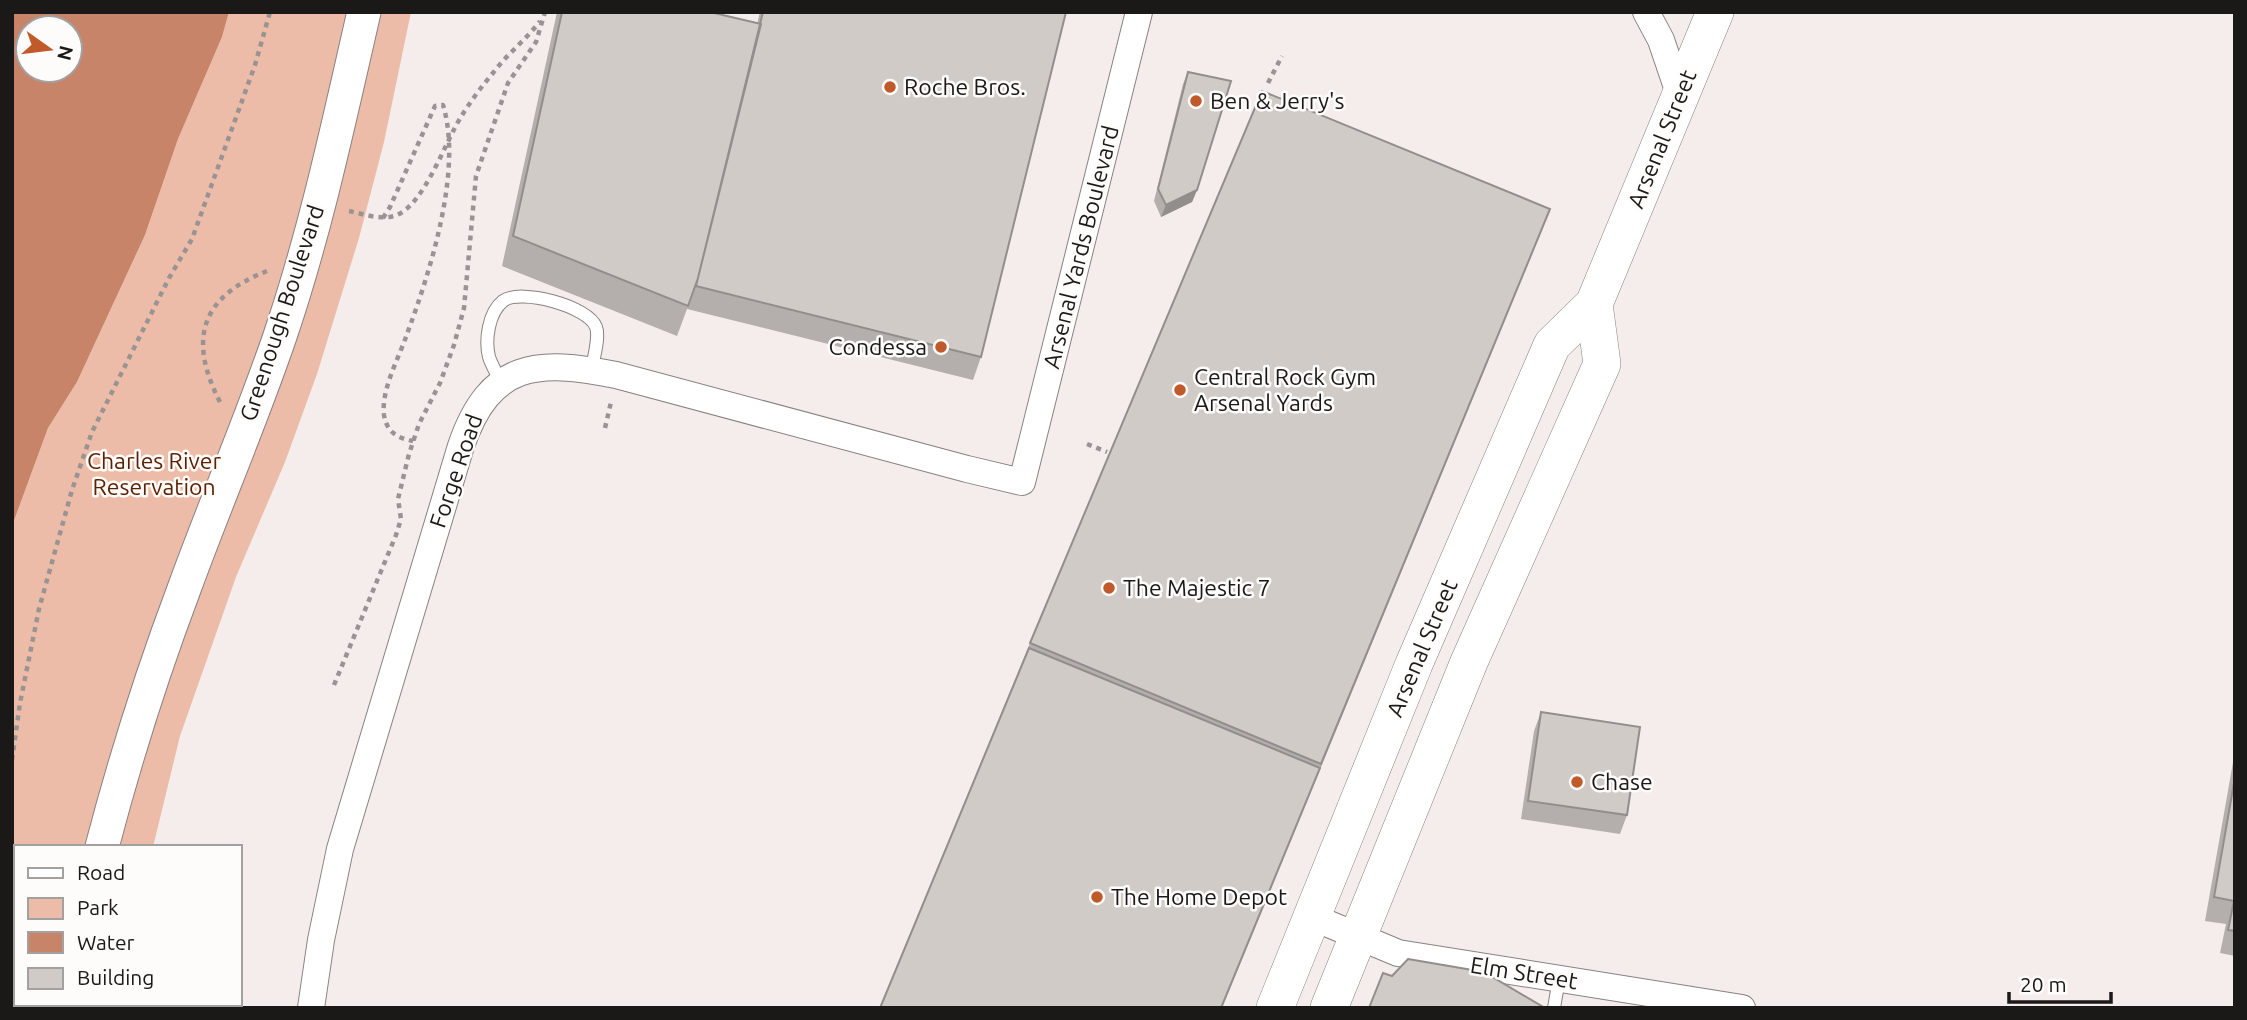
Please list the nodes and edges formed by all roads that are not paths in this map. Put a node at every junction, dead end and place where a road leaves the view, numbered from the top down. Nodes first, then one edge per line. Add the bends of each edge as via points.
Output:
1 (364, 12) edge
2 (1139, 12) edge
3 (1646, 12) edge
4 (1715, 12) edge
5 (1680, 96) junction
6 (1594, 304) junction
7 (592, 370) junction
8 (501, 382) junction
9 (1022, 482) joint
10 (103, 845) edge
11 (1312, 917) junction
12 (1358, 936) junction
13 (1559, 979) junction
14 (311, 1008) edge
15 (1275, 1008) edge
16 (1329, 1008) edge
17 (1554, 1008) edge
18 (1742, 1008) edge

1 - 10 street, Greenough Boulevard via 307,253 147,694
2 - 9 street, Arsenal Yards Boulevard
3 - 5 street
4 - 5 main road, Arsenal Street
5 - 6 main road, Arsenal Street
6 - 11 main road, Arsenal Street via 1552,345 1414,664
6 - 12 main road via 1602,364 1469,662
7 - 8 street, Forge Road via 564,366 535,369
7 - 8 lane via 597,329 589,316 561,303 521,296 504,300 488,329 489,356
7 - 9 street, Forge Road
8 - 14 street, Forge Road via 481,400 461,446 340,849
11 - 12 street, Elm Street
11 - 15 main road, Arsenal Street
12 - 13 street, Elm Street via 1398,953
12 - 16 main road
13 - 17 lane
13 - 18 street, Elm Street

